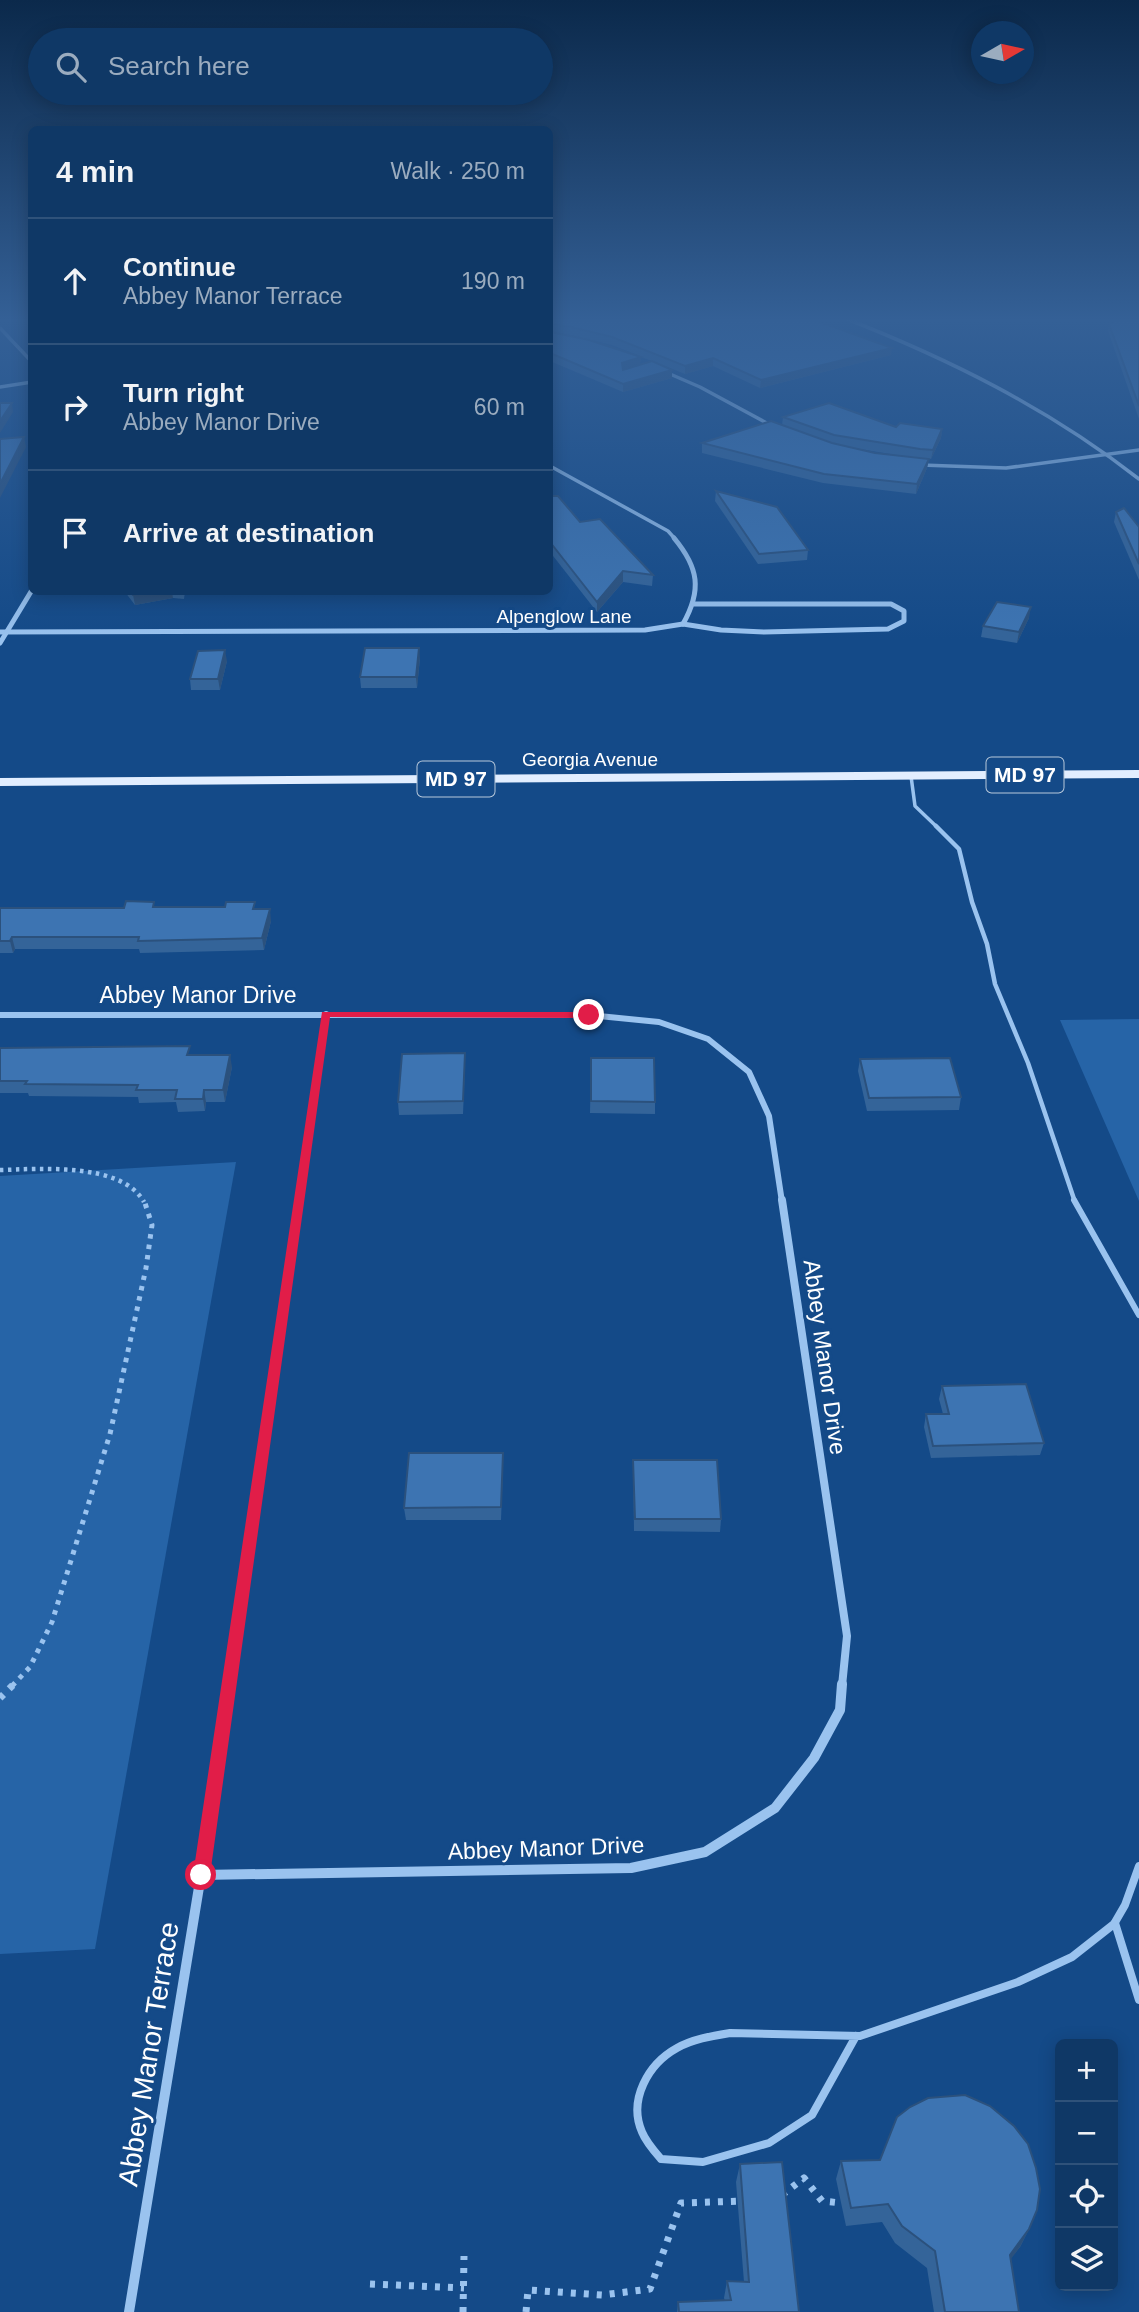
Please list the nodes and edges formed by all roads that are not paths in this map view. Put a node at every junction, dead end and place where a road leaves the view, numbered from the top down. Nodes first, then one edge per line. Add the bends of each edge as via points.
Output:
1 (771, 425) edge
2 (1066, 425) edge
3 (786, 433) edge
4 (1139, 450) edge
5 (1110, 455) junction
6 (912, 464) edge
7 (553, 468) edge
8 (1139, 479) edge
9 (29, 595) edge
10 (694, 604) junction
11 (682, 624) junction
12 (3, 632) edge
13 (0, 643) edge
14 (1139, 774) edge
15 (911, 776) junction
16 (0, 782) edge
17 (326, 1014) junction
18 (0, 1015) edge
19 (1139, 1315) edge
20 (1139, 1866) edge
21 (201, 1875) junction
22 (1115, 1923) junction
23 (1139, 2000) edge
24 (856, 2036) junction
25 (129, 2312) edge

1 - 3 street
2 - 5 street
4 - 5 street
5 - 6 street via 1006,468
5 - 8 street
7 - 10 street via 668,531 690,556 697,587
9 - 12 street
10 - 11 street
10 - 11 street, Alpenglow Lane via 891,604 904,611 904,621 888,629 764,632
11 - 12 street, Alpenglow Lane via 645,630
12 - 13 street
14 - 15 main road, Georgia Avenue / MD 97
15 - 16 main road, Georgia Avenue / MD 97
15 - 19 lane via 915,806 959,849 995,984 1028,1063 1073,1198
17 - 18 street, Abbey Manor Drive
17 - 21 street, Abbey Manor Terrace
17 - 21 street, Abbey Manor Drive via 589,1015 659,1021 708,1039 749,1072 769,1116 845,1622 840,1710 814,1758 775,1808 705,1852 631,1868
20 - 22 lane
21 - 25 street, Abbey Manor Terrace
22 - 23 lane
22 - 24 lane via 1071,1958 978,1997
24 - 24 lane via 780,2032 728,2034 689,2042 665,2055 644,2079 635,2104 642,2133 661,2159 703,2162 769,2143 812,2115

